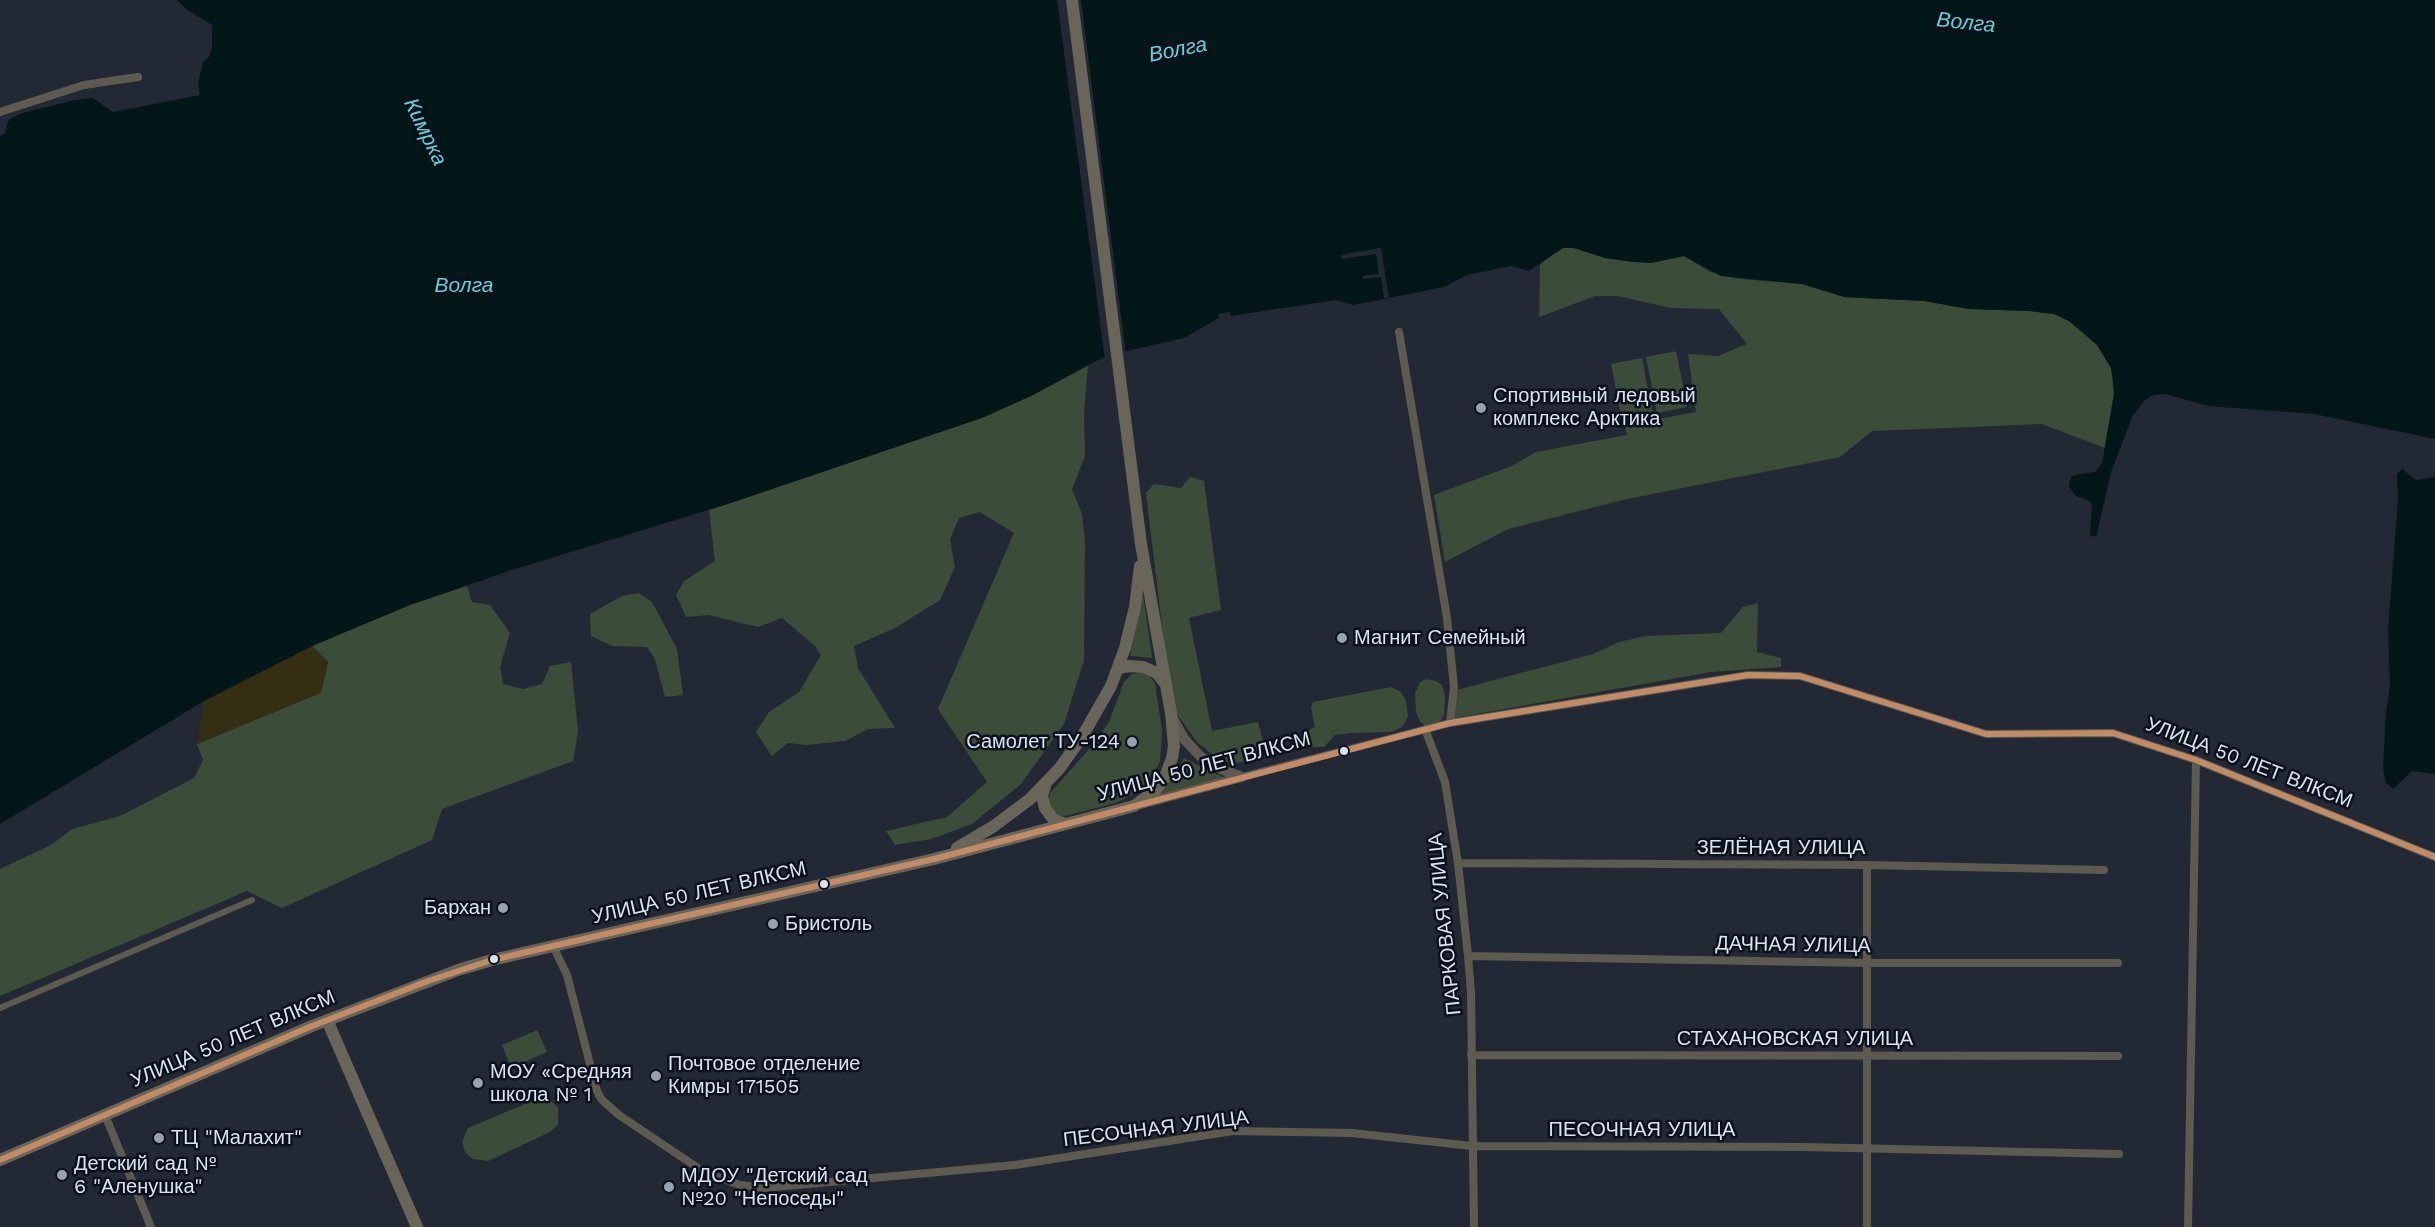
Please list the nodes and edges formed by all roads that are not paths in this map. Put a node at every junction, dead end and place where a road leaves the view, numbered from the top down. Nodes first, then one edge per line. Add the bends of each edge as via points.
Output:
1 (1072, 0) edge
2 (138, 77) dead end
3 (0, 112) edge
4 (1399, 332) dead end
5 (1141, 544) junction
6 (1118, 668) junction
7 (1164, 682) junction
8 (1171, 713) junction
9 (1450, 723) junction
10 (1425, 729) junction
11 (2196, 760) junction
12 (1242, 777) junction
13 (1046, 783) junction
14 (1134, 806) junction
15 (1065, 824) junction
16 (2435, 857) edge
17 (934, 859) junction
18 (1458, 863) junction
19 (1867, 865) junction
20 (2104, 870) dead end
21 (252, 900) dead end
22 (553, 946) junction
23 (1468, 956) junction
24 (1867, 963) junction
25 (2118, 963) dead end
26 (0, 1008) edge
27 (327, 1020) junction
28 (1471, 1055) junction
29 (1867, 1056) junction
30 (2118, 1056) dead end
31 (105, 1115) junction
32 (1472, 1146) junction
33 (1867, 1148) junction
34 (2119, 1154) dead end
35 (0, 1160) edge
36 (151, 1227) edge
37 (417, 1227) edge
38 (1474, 1227) edge
39 (1867, 1227) edge
40 (2188, 1227) edge

1 - 5 main road
2 - 3 street via 84,85
4 - 9 street via 1448,625 1454,687
5 - 6 main road via 1135,607
5 - 7 main road
6 - 7 main road via 1143,667
6 - 13 main road via 1082,737
7 - 8 main road
8 - 12 street via 1196,752
8 - 14 main road via 1173,746 1169,770 1153,793
9 - 10 street, УЛИЦА 50 ЛЕТ ВЛКСМ
9 - 11 street, УЛИЦА 50 ЛЕТ ВЛКСМ via 1748,675 1800,676 1986,734 2114,733
10 - 12 street, УЛИЦА 50 ЛЕТ ВЛКСМ
10 - 18 street, ПАРКОВАЯ УЛИЦА via 1445,782
11 - 16 street, УЛИЦА 50 ЛЕТ ВЛКСМ
11 - 40 street
12 - 14 street, УЛИЦА 50 ЛЕТ ВЛКСМ
13 - 15 main road via 1042,796 1045,808 1053,819
13 - 17 main road via 994,826
14 - 15 main road, УЛИЦА 50 ЛЕТ ВЛКСМ
15 - 17 main road, УЛИЦА 50 ЛЕТ ВЛКСМ
17 - 22 main road, УЛИЦА 50 ЛЕТ ВЛКСМ
18 - 19 street, ЗЕЛЁНАЯ УЛИЦА
18 - 23 street, ПАРКОВАЯ УЛИЦА
19 - 20 street, ЗЕЛЁНАЯ УЛИЦА
19 - 24 street
21 - 26 street
22 - 27 main road, УЛИЦА 50 ЛЕТ ВЛКСМ via 458,970
22 - 32 street, ПЕСОЧНАЯ УЛИЦА via 567,975 602,1100 704,1172 740,1185 764,1188 1015,1165 1233,1131 1352,1133
23 - 24 street, ДАЧНАЯ УЛИЦА
23 - 28 street, ПАРКОВАЯ УЛИЦА
24 - 25 street, ДАЧНАЯ УЛИЦА
24 - 29 street
27 - 31 main road, УЛИЦА 50 ЛЕТ ВЛКСМ
27 - 37 main road
28 - 29 street, СТАХАНОВСКАЯ УЛИЦА
28 - 32 street, ПАРКОВАЯ УЛИЦА
29 - 30 street, СТАХАНОВСКАЯ УЛИЦА
29 - 33 street
31 - 35 main road, УЛИЦА 50 ЛЕТ ВЛКСМ
31 - 36 street
32 - 33 street, ПЕСОЧНАЯ УЛИЦА
32 - 38 street, ПАРКОВАЯ УЛИЦА
33 - 34 street, ПЕСОЧНАЯ УЛИЦА
33 - 39 street

